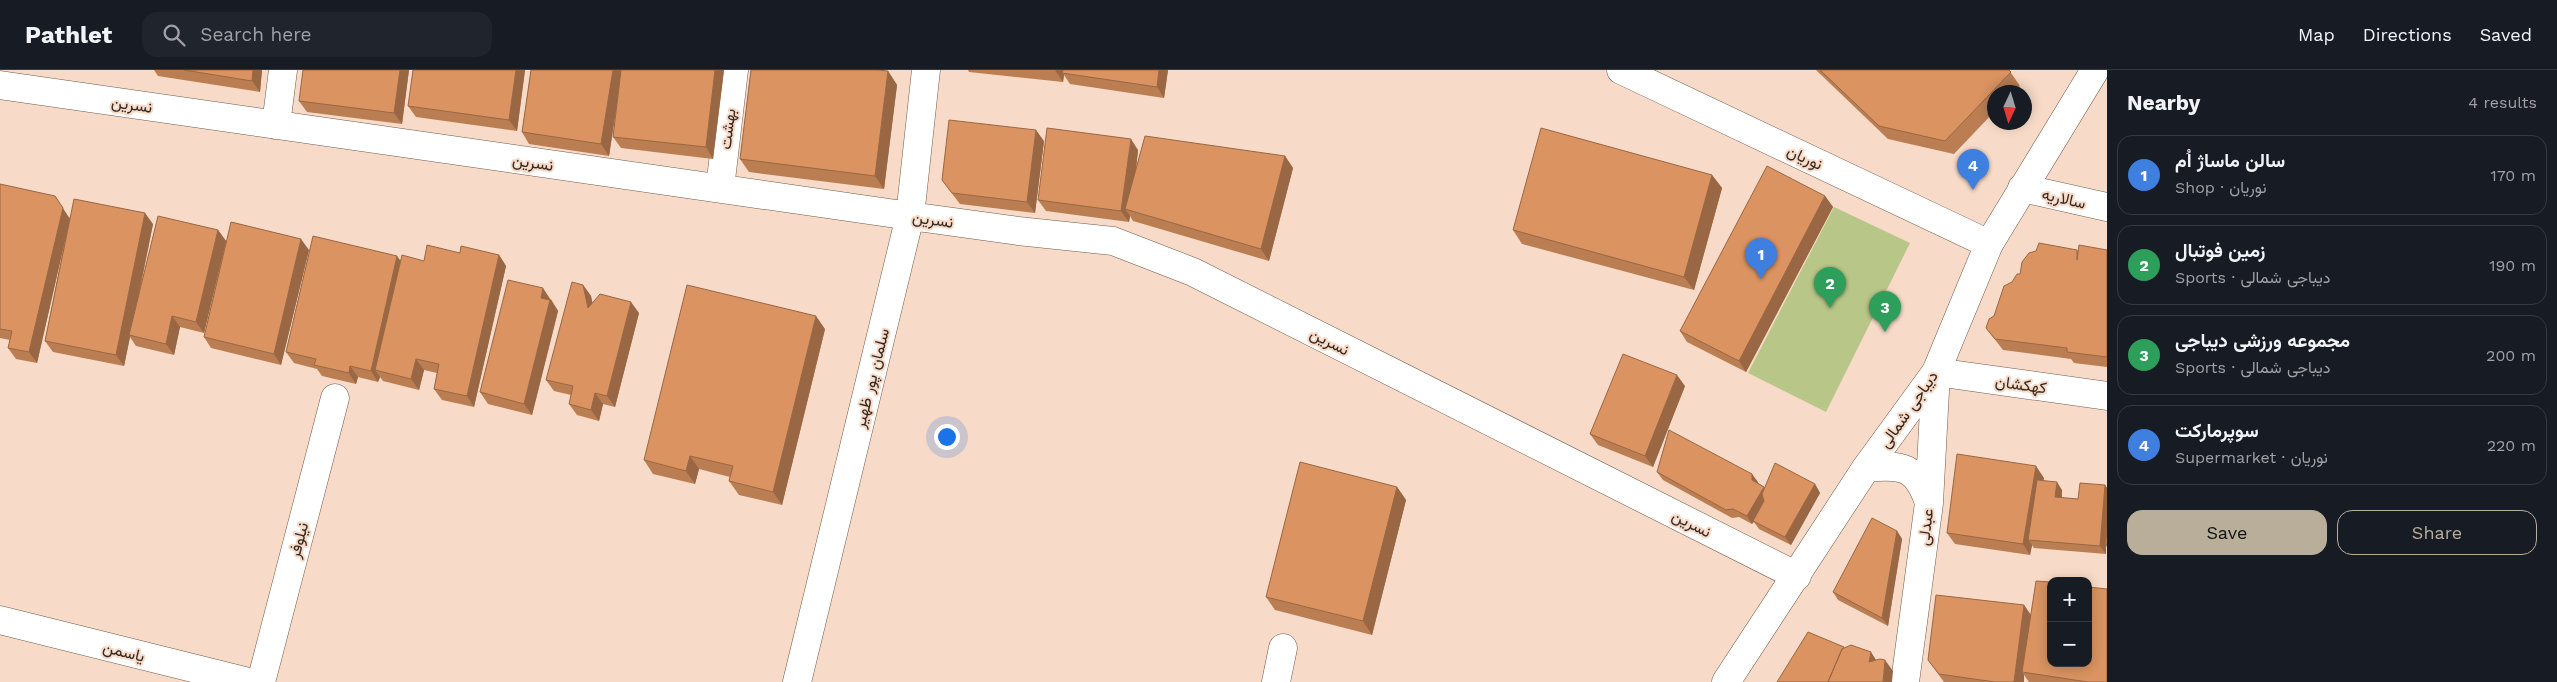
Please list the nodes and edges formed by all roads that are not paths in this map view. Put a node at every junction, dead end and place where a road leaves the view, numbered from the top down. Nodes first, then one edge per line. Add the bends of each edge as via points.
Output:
1 (283, 70) edge
2 (734, 70) edge
3 (926, 70) edge
4 (1621, 70) edge
5 (2094, 70) edge
6 (0, 85) edge
7 (276, 125) junction
8 (720, 188) junction
9 (2022, 188) junction
10 (2107, 207) edge
11 (910, 216) junction
12 (1989, 244) junction
13 (1936, 372) junction
14 (2107, 396) edge
15 (335, 398) dead end
16 (1866, 468) junction
17 (1929, 503) junction
18 (1797, 576) junction
19 (0, 620) edge
20 (1283, 648) dead end
21 (248, 682) edge
22 (261, 682) edge
23 (797, 682) edge
24 (1276, 682) edge
25 (1726, 682) edge
26 (1905, 682) edge

1 - 7 street
2 - 8 street, بهشت
3 - 11 street, سلمان پور ظهیر
4 - 12 street, نوریان
5 - 9 street, دیباجی شمالی
6 - 7 street, نسرین
7 - 8 street, نسرین
8 - 11 street, نسرین
9 - 10 street, سالاریه
9 - 12 street, دیباجی شمالی
11 - 18 street, نسرین via 1112,241 1193,272
11 - 23 street, سلمان پور ظهیر
12 - 13 street, دیباجی شمالی
13 - 14 street, کهکشان
13 - 16 street, دیباجی شمالی
13 - 17 street, عبدلی
15 - 22 street, نیلوفر
16 - 17 street via 1889,466 1906,469 1922,483
16 - 18 street, دیباجی شمالی
17 - 26 street, عبدلی
18 - 25 street, دیباجی شمالی
19 - 21 street, یاسمن
20 - 24 street

